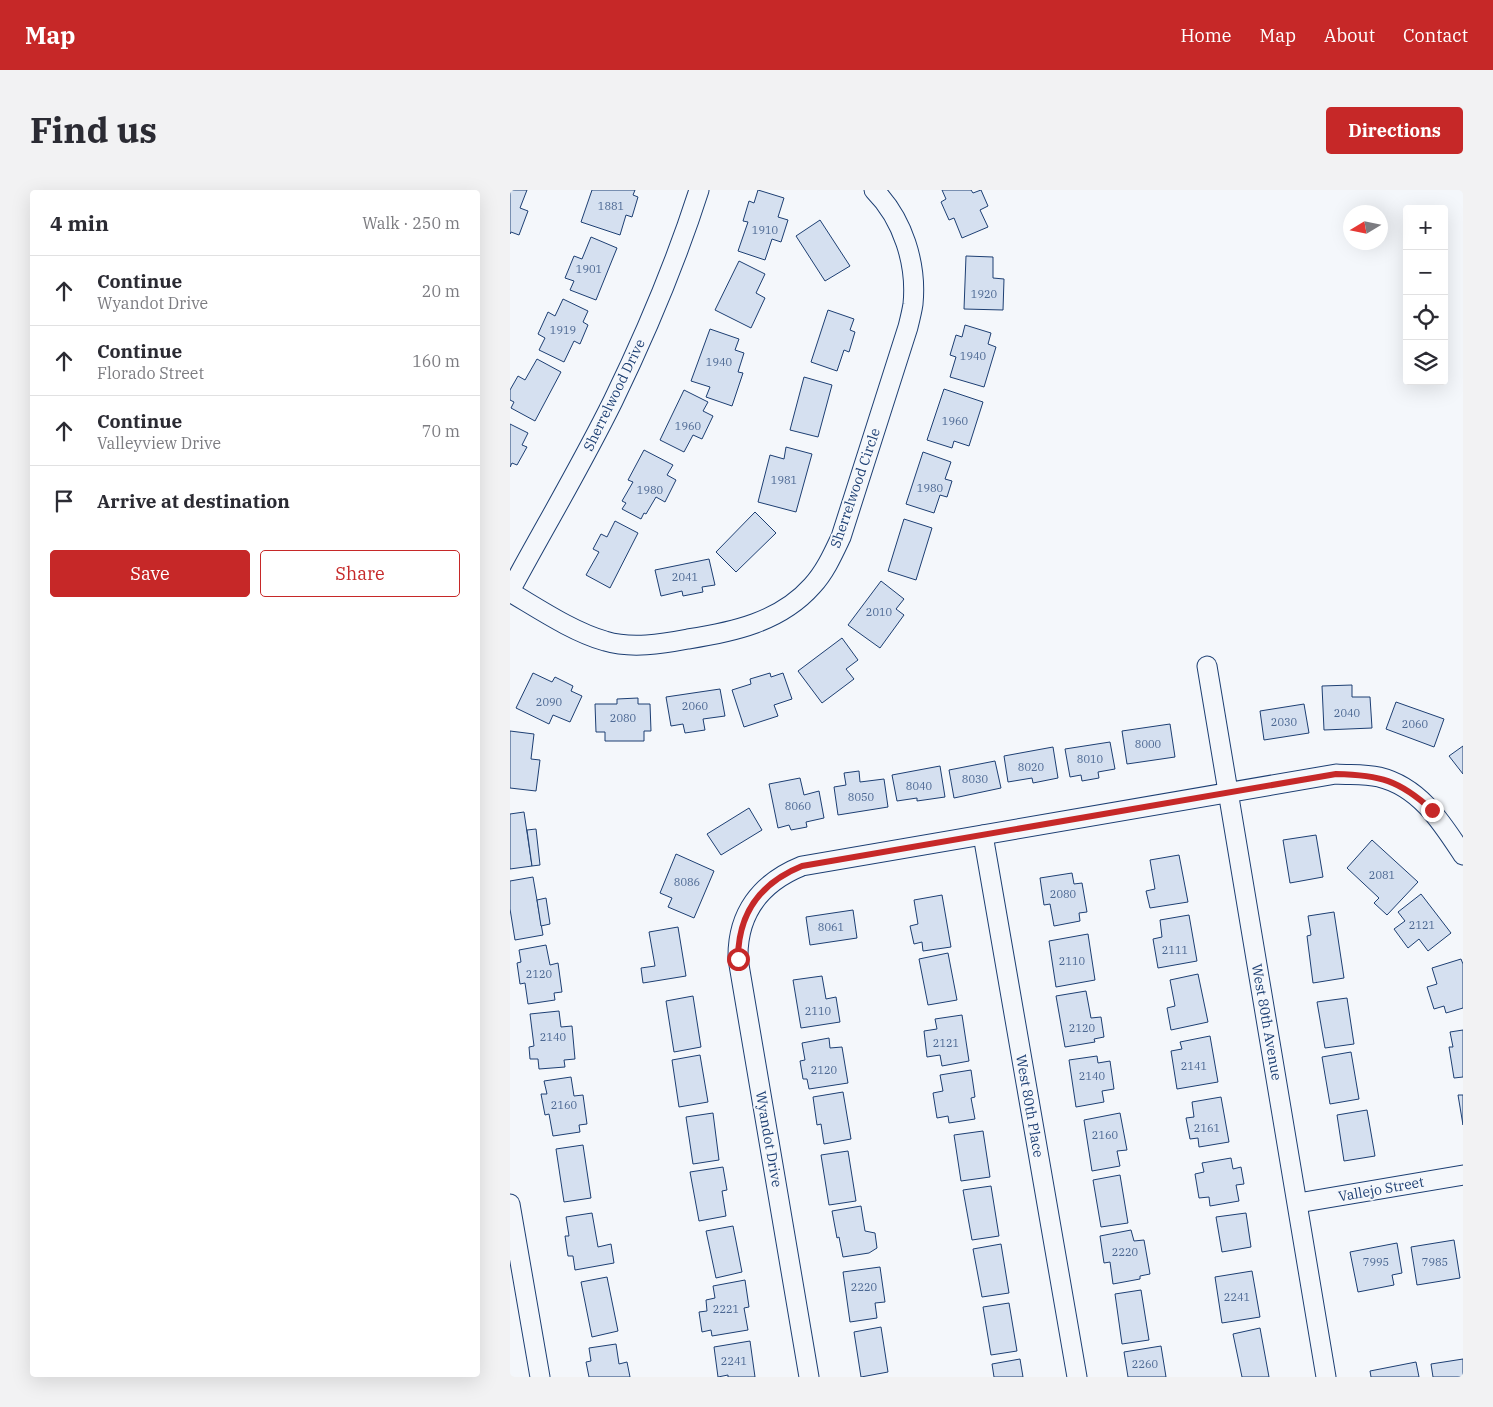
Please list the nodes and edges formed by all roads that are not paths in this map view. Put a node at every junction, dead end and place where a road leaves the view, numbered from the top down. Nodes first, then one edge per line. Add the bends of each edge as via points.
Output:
1 (698, 190) edge
2 (874, 190) edge
3 (510, 592) edge
4 (1207, 666) dead end
5 (1228, 792) junction
6 (983, 835) junction
7 (1463, 855) edge
8 (1463, 1175) edge
9 (1298, 1203) junction
10 (510, 1204) edge
11 (540, 1377) edge
12 (809, 1377) edge
13 (1077, 1377) edge
14 (1326, 1377) edge

1 - 3 street, Sherrelwood Drive via 681,246 613,401
2 - 3 street, Sherrelwood Circle via 893,216 907,246 913,275 913,305 841,537 812,586 783,609 746,627 662,644 602,641
4 - 5 street, West 80th Avenue
5 - 6 street, Wyandot Drive
5 - 7 street, Wyandot Drive via 1336,774 1380,777 1414,794 1432,810
5 - 9 street, West 80th Avenue
6 - 12 street, Wyandot Drive via 802,866 769,884 752,903 742,925 738,959
6 - 13 street, West 80th Place
8 - 9 street, Vallejo Street
9 - 14 street, West 80th Avenue
10 - 11 street

